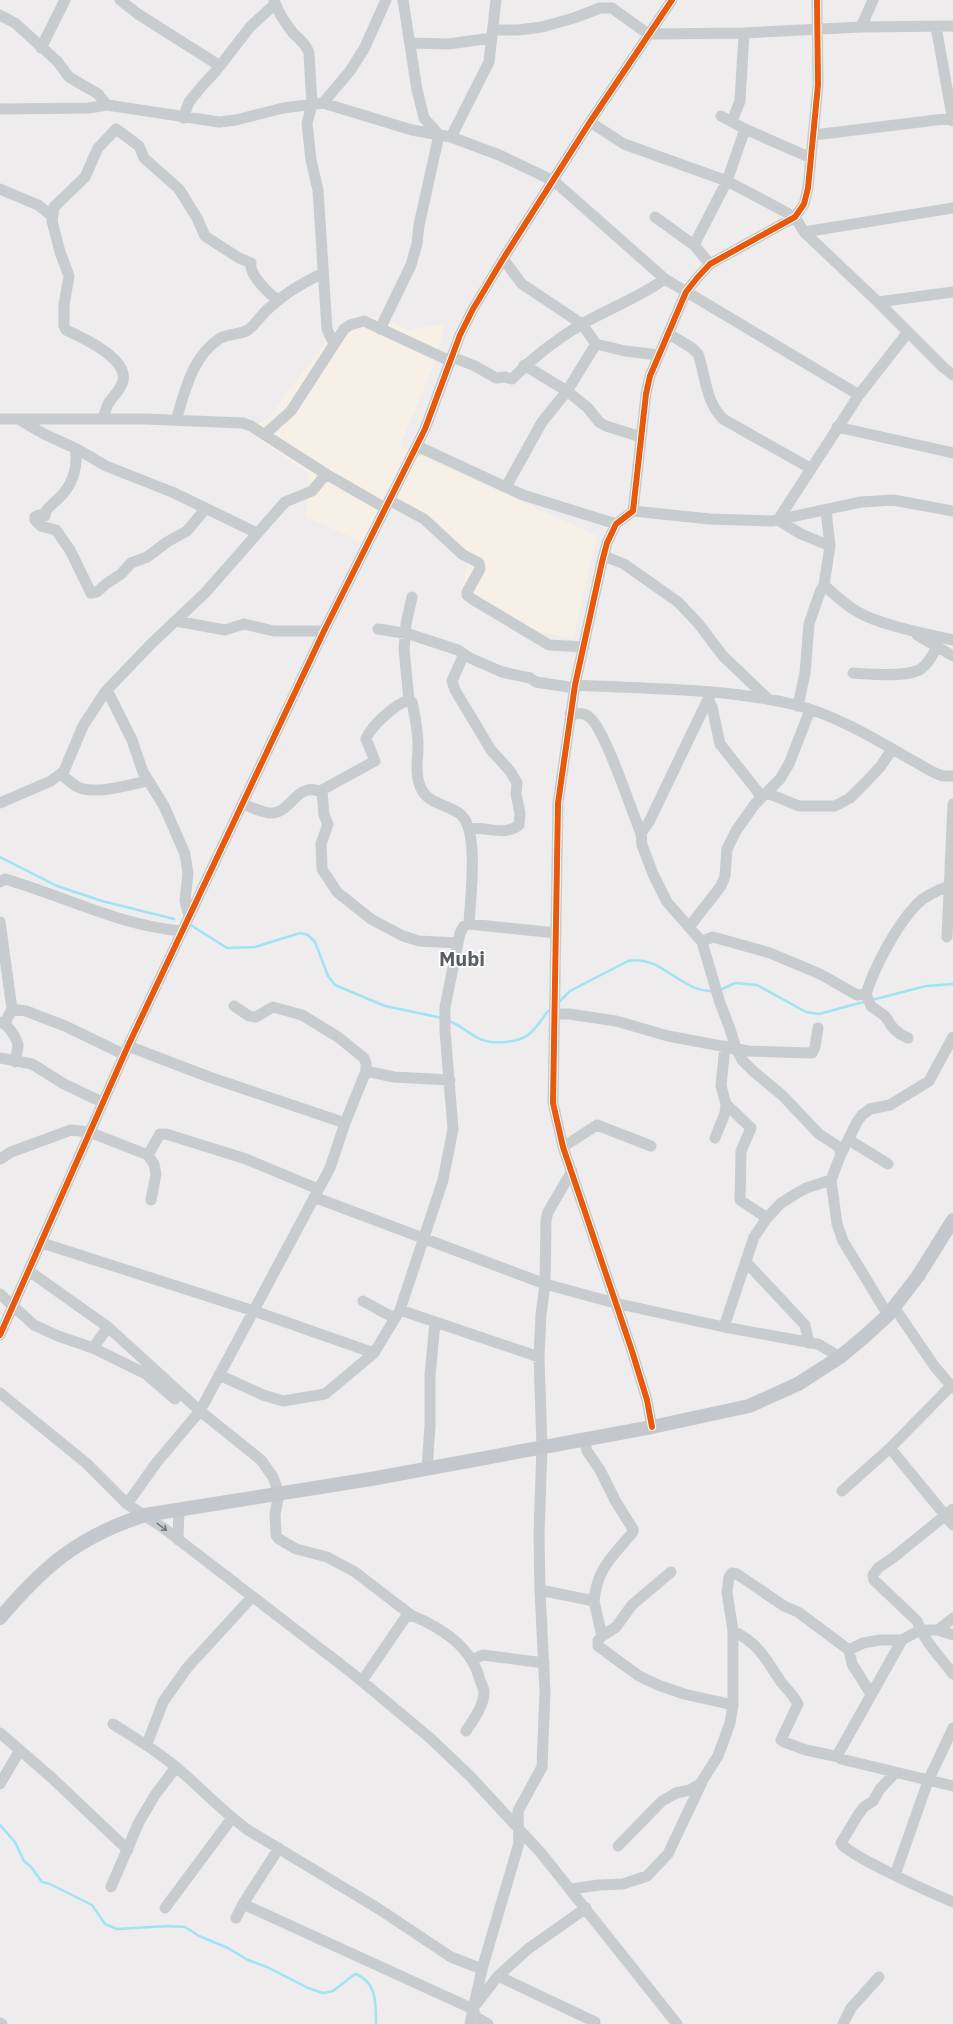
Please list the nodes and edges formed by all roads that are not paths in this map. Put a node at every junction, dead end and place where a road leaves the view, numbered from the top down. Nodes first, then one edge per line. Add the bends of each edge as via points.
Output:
1 (65, 0) edge
2 (120, 0) edge
3 (386, 0) edge
4 (403, 0) edge
5 (496, 0) edge
6 (672, 0) edge
7 (817, 0) edge
8 (873, 0) edge
9 (275, 2) edge
10 (613, 4) edge
11 (0, 15) edge
12 (953, 26) edge
13 (861, 27) junction
14 (936, 27) junction
15 (817, 30) junction
16 (744, 33) junction
17 (493, 34) junction
18 (648, 34) junction
19 (411, 43) junction
20 (41, 48) junction
21 (220, 66) junction
22 (317, 104) junction
23 (108, 105) junction
24 (0, 109) edge
25 (721, 116) dead end
26 (183, 118) junction
27 (953, 119) edge
28 (732, 121) junction
29 (590, 122) junction
30 (745, 129) junction
31 (439, 135) junction
32 (814, 135) junction
33 (451, 137) junction
34 (811, 158) junction
35 (554, 181) junction
36 (727, 181) junction
37 (0, 189) edge
38 (953, 208) edge
39 (52, 216) junction
40 (655, 217) dead end
41 (795, 217) junction
42 (804, 232) junction
43 (694, 245) junction
44 (503, 259) junction
45 (710, 264) junction
46 (323, 274) junction
47 (665, 279) junction
48 (686, 292) junction
49 (953, 292) edge
50 (279, 300) junction
51 (878, 302) junction
52 (582, 324) junction
53 (380, 329) junction
54 (908, 332) junction
55 (669, 334) junction
56 (334, 344) junction
57 (596, 344) junction
58 (659, 355) junction
59 (451, 359) junction
60 (524, 365) junction
61 (953, 375) edge
62 (567, 391) junction
63 (859, 395) junction
64 (0, 419) edge
65 (19, 419) junction
66 (103, 419) junction
67 (176, 420) junction
68 (837, 427) junction
69 (265, 434) junction
70 (641, 437) junction
71 (417, 446) junction
72 (74, 448) junction
73 (953, 453) edge
74 (810, 468) junction
75 (326, 474) junction
76 (506, 487) junction
77 (387, 504) junction
78 (204, 508) junction
79 (826, 510) junction
80 (632, 511) junction
81 (953, 511) edge
82 (778, 520) junction
83 (616, 524) junction
84 (257, 533) junction
85 (830, 546) junction
86 (604, 556) junction
87 (824, 585) junction
88 (412, 597) dead end
89 (176, 621) junction
90 (902, 627) junction
91 (378, 629) dead end
92 (324, 631) junction
93 (404, 634) junction
94 (953, 640) edge
95 (584, 647) junction
96 (937, 648) junction
97 (464, 654) junction
98 (953, 656) edge
99 (853, 673) dead end
100 (575, 687) junction
101 (107, 690) junction
102 (709, 696) junction
103 (409, 700) junction
104 (768, 700) junction
105 (798, 706) junction
106 (810, 710) junction
107 (570, 714) junction
108 (892, 749) junction
109 (61, 774) junction
110 (953, 776) edge
111 (147, 781) junction
112 (320, 791) junction
113 (765, 795) junction
114 (0, 803) edge
115 (243, 804) junction
116 (953, 804) edge
117 (470, 828) junction
118 (641, 834) junction
119 (0, 882) edge
120 (951, 883) edge
121 (189, 916) junction
122 (0, 922) edge
123 (469, 924) junction
124 (689, 927) junction
125 (182, 932) junction
126 (556, 933) junction
127 (947, 937) dead end
128 (702, 941) junction
129 (458, 944) junction
130 (868, 999) junction
131 (234, 1006) dead end
132 (12, 1009) junction
133 (555, 1014) junction
134 (3, 1023) edge
135 (818, 1028) dead end
136 (953, 1037) edge
137 (908, 1038) dead end
138 (731, 1047) junction
139 (126, 1050) junction
140 (0, 1058) edge
141 (15, 1062) junction
142 (366, 1071) junction
143 (450, 1080) junction
144 (102, 1102) junction
145 (726, 1104) junction
146 (345, 1123) junction
147 (89, 1132) junction
148 (715, 1138) dead end
149 (849, 1140) junction
150 (651, 1146) dead end
151 (563, 1147) junction
152 (841, 1154) junction
153 (148, 1155) junction
154 (0, 1159) edge
155 (888, 1164) dead end
156 (572, 1170) junction
157 (831, 1180) junction
158 (316, 1193) junction
159 (151, 1200) dead end
160 (767, 1218) junction
161 (952, 1226) edge
162 (423, 1239) junction
163 (42, 1243) junction
164 (746, 1262) junction
165 (29, 1270) junction
166 (545, 1284) junction
167 (0, 1294) edge
168 (363, 1301) dead end
169 (615, 1303) junction
170 (12, 1306) junction
171 (254, 1311) junction
172 (891, 1311) junction
173 (397, 1314) junction
174 (435, 1322) junction
175 (108, 1326) junction
176 (724, 1327) junction
177 (0, 1334) edge
178 (809, 1343) junction
179 (93, 1348) junction
180 (374, 1353) junction
181 (538, 1357) junction
182 (840, 1357) junction
183 (219, 1375) junction
184 (952, 1387) edge
185 (0, 1393) edge
186 (175, 1399) dead end
187 (200, 1411) junction
188 (652, 1427) junction
189 (584, 1440) junction
190 (542, 1447) junction
191 (890, 1448) junction
192 (427, 1469) junction
193 (842, 1491) dead end
194 (279, 1494) junction
195 (127, 1504) junction
196 (179, 1510) junction
197 (949, 1512) edge
198 (145, 1515) junction
199 (953, 1525) edge
200 (178, 1540) junction
201 (671, 1572) dead end
202 (540, 1590) junction
203 (252, 1598) junction
204 (594, 1601) junction
205 (411, 1615) junction
206 (0, 1618) edge
207 (953, 1618) edge
208 (920, 1630) junction
209 (938, 1630) junction
210 (733, 1631) junction
211 (953, 1635) edge
212 (602, 1636) junction
213 (902, 1640) junction
214 (849, 1650) junction
215 (472, 1660) junction
216 (544, 1663) junction
217 (953, 1674) edge
218 (362, 1681) junction
219 (871, 1694) junction
220 (733, 1704) junction
221 (113, 1724) dead end
222 (953, 1728) edge
223 (466, 1731) dead end
224 (0, 1733) edge
225 (147, 1744) junction
226 (20, 1750) junction
227 (839, 1757) junction
228 (176, 1767) junction
229 (706, 1772) junction
230 (895, 1773) junction
231 (928, 1781) junction
232 (0, 1784) edge
233 (953, 1786) edge
234 (232, 1818) junction
235 (518, 1827) junction
236 (618, 1846) dead end
237 (279, 1848) junction
238 (128, 1850) junction
239 (896, 1874) junction
240 (111, 1887) dead end
241 (571, 1889) junction
242 (953, 1902) edge
243 (243, 1904) junction
244 (165, 1908) dead end
245 (586, 1908) junction
246 (236, 1918) dead end
247 (482, 1969) junction
248 (498, 1976) junction
249 (878, 1977) dead end
250 (473, 2009) junction
251 (594, 2022) dead end
252 (470, 2024) edge
253 (488, 2024) edge
254 (677, 2024) edge
255 (843, 2024) edge

1 - 20 street
2 - 21 street
3 - 22 street via 364,49 350,72
4 - 19 street
5 - 17 street
6 - 18 street
7 - 15 street
8 - 13 street
9 - 21 street via 250,27
9 - 22 street via 293,33 306,45
10 - 17 street via 542,27
10 - 18 street
11 - 20 street via 15,23
12 - 14 street
13 - 14 street
13 - 15 street
14 - 27 street
15 - 16 street
15 - 32 street via 818,85
16 - 18 street
16 - 28 street via 740,101
17 - 19 street via 448,44
17 - 33 street via 489,62
18 - 29 street
19 - 31 street via 417,90 424,118
20 - 23 street via 57,61 69,77 98,94
21 - 26 street via 189,102
22 - 26 street via 283,108 219,122
22 - 31 street
22 - 46 street via 307,123 311,160 318,190
23 - 24 street via 89,108
23 - 26 street
25 - 28 street
27 - 32 street
28 - 30 street
29 - 35 street
29 - 36 street via 624,144
30 - 34 street
30 - 36 street
31 - 33 street
31 - 53 street via 411,265
32 - 34 street
33 - 35 street via 499,155
34 - 41 street via 804,204
35 - 44 street
35 - 47 street
36 - 41 street
36 - 43 street
37 - 39 street via 38,205
38 - 42 street
39 - 50 street via 54,207 85,177 98,148 116,129 139,146 144,158 179,189 205,236 251,263 251,270 257,279 271,296
39 - 66 street via 60,252 69,276 64,305 64,326 66,330 110,355 121,366 124,380
40 - 43 street
41 - 42 street
41 - 45 street
42 - 51 street
43 - 45 street
44 - 52 street via 522,284
44 - 59 street via 473,309
45 - 48 street
46 - 50 street via 304,282
46 - 56 street via 327,329
47 - 48 street
47 - 52 street via 645,293
48 - 55 street
48 - 63 street
49 - 51 street
50 - 67 street via 248,330 220,338 202,354 186,385
51 - 54 street
52 - 57 street
52 - 60 street
53 - 56 street via 364,321 358,322 344,329
53 - 59 street
54 - 61 street
54 - 63 street
55 - 58 street
55 - 74 street via 698,354 710,402 723,419
56 - 69 street via 291,411
57 - 58 street
57 - 62 street
58 - 70 street via 646,394
59 - 60 street via 475,366 496,378 512,379
59 - 71 street
60 - 62 street
62 - 70 street via 588,408 599,422
62 - 76 street via 542,422
63 - 68 street
64 - 65 street
65 - 66 street
65 - 72 street
66 - 67 street
67 - 69 street via 243,423
68 - 73 street
68 - 74 street
69 - 75 street
70 - 80 street
71 - 76 street
71 - 77 street
72 - 78 street via 106,466 172,492
72 - 78 street via 76,457 72,481 46,511 45,516 39,515 34,520 40,526 56,530 70,550 91,592 97,592 132,563 147,557 187,531
74 - 82 street
75 - 77 street
75 - 84 street via 312,491 285,502
76 - 83 street via 523,495
77 - 92 street
77 - 95 street via 424,519 462,554 479,563 480,569 467,592 472,599 549,645
78 - 84 street
79 - 81 street via 860,502 893,500
79 - 82 street
79 - 85 street
80 - 82 street via 710,519
80 - 83 street
82 - 85 street via 801,534
83 - 86 street
84 - 89 street via 206,593
85 - 87 street
86 - 95 street
86 - 104 street via 624,564 678,602 737,671
87 - 90 street via 859,613
87 - 105 street via 809,624 805,673
88 - 93 street
89 - 92 street via 225,630 244,624 274,631
89 - 101 street
90 - 94 street
90 - 96 street
91 - 93 street
92 - 115 street
93 - 97 street
93 - 103 street
95 - 100 street
96 - 98 street
96 - 99 street via 917,672
97 - 100 street via 502,672 530,678 536,682
97 - 117 street via 452,681 455,690 491,750 517,783 516,794 520,813 519,825 512,830
100 - 102 street
100 - 107 street
101 - 109 street via 83,726
101 - 111 street via 132,740
102 - 104 street
102 - 113 street via 720,744
102 - 118 street
103 - 112 street via 393,710 369,732 366,739 374,761
103 - 117 street via 412,702 416,720 417,775 422,791 431,800 460,814
104 - 105 street
105 - 106 street
106 - 108 street via 866,734
106 - 113 street via 789,764 780,779
107 - 118 street via 585,714 597,727 607,746
107 - 126 street via 558,803
108 - 110 street via 942,776
108 - 113 street via 881,766 850,798 835,806 799,806
109 - 111 street via 77,787 90,790 125,787
109 - 114 street via 51,781
111 - 121 street via 164,806 185,854 188,873 185,901
112 - 115 street via 310,790 300,794 279,812 271,813
112 - 129 street via 328,824 321,844 322,869 337,892 371,919 403,936 419,941
113 - 124 street via 755,804 736,831 727,849 725,876 721,886
115 - 121 street
116 - 120 street
117 - 123 street via 473,861
118 - 124 street via 642,845 653,874 667,902
119 - 125 street via 5,879 26,885 136,924
120 - 127 street
120 - 130 street via 917,904 879,960
121 - 125 street
122 - 132 street
123 - 126 street
123 - 129 street via 464,926 460,933
124 - 128 street
125 - 139 street
126 - 133 street
128 - 130 street via 713,937 770,953 820,974
128 - 138 street via 714,987 729,1026
129 - 143 street via 445,1008
130 - 137 street via 893,1028
131 - 142 street via 249,1016 256,1017 273,1007 302,1015 358,1052 366,1063
132 - 134 street
132 - 139 street via 26,1011
133 - 138 street via 616,1021 668,1036
133 - 151 street via 552,1089 555,1117
134 - 141 street via 17,1041
135 - 138 street via 812,1052 748,1051
136 - 149 street via 929,1081 890,1105 870,1109 857,1122
138 - 145 street via 721,1086
138 - 152 street via 753,1072 783,1096 819,1134 838,1147
139 - 144 street
139 - 146 street
140 - 141 street
141 - 144 street via 32,1064 64,1084
142 - 143 street
142 - 146 street
143 - 162 street via 453,1129 443,1180
144 - 147 street
145 - 148 street
145 - 160 street via 751,1128 741,1151 740,1200
146 - 158 street via 333,1162
147 - 153 street
147 - 154 street via 70,1130 11,1152
147 - 163 street
149 - 152 street
149 - 155 street
150 - 151 street via 597,1125
151 - 156 street
152 - 157 street
153 - 158 street via 157,1136 166,1134 246,1158
153 - 159 street via 154,1164 156,1174
156 - 166 street via 546,1220
156 - 169 street
157 - 160 street via 794,1194
157 - 172 street via 836,1224 843,1240
158 - 162 street
158 - 171 street
160 - 164 street via 754,1237
161 - 172 main road
162 - 166 street
162 - 173 street
163 - 165 street
163 - 171 street
164 - 176 street
164 - 178 street via 805,1325
165 - 170 street
165 - 175 street
166 - 169 street
166 - 181 street
167 - 170 street
168 - 173 street
169 - 176 street
169 - 188 street via 647,1400
170 - 177 street
170 - 179 street via 34,1325
171 - 180 street
171 - 183 street
172 - 182 main road
172 - 184 street
173 - 174 street
173 - 180 street
174 - 181 street
174 - 192 street via 430,1376
175 - 179 street
175 - 187 street
176 - 178 street
178 - 182 street via 818,1344
179 - 186 street via 146,1374
180 - 183 street via 325,1394 312,1397 283,1401
181 - 190 street
182 - 188 main road via 798,1384 749,1406
183 - 187 street
184 - 191 street
185 - 195 street via 86,1463
187 - 194 street via 261,1460 273,1477
187 - 195 street via 157,1462
188 - 189 main road
189 - 190 main road
189 - 204 street via 587,1451 633,1529 597,1579
190 - 192 main road
190 - 202 street
191 - 193 street
191 - 197 street
192 - 194 main road
194 - 196 main road
194 - 205 street via 275,1514 276,1535 279,1539 292,1547 327,1557 355,1572
195 - 198 street
196 - 198 main road
196 - 200 street
197 - 199 street
197 - 208 street via 878,1568 873,1575 874,1580 917,1621
198 -> 200 street
198 - 206 main road via 121,1523 71,1549 50,1564
200 - 203 street
201 - 212 street via 632,1605 616,1627
202 - 204 street
202 - 216 street
203 - 218 street
203 - 225 street via 187,1668 163,1702
204 - 212 street
205 - 215 street via 444,1632 461,1645
205 - 218 street via 405,1618
207 - 209 street
208 - 209 street
208 - 213 street
208 - 217 street
209 - 211 street
210 - 214 street via 727,1592 728,1577 732,1573 798,1612
210 - 220 street
210 - 227 street via 745,1637 763,1653 798,1704 781,1740 806,1750
212 - 220 street via 598,1641 600,1649 639,1676 684,1694
213 - 214 street via 863,1643
213 - 219 street
214 - 219 street via 852,1664
215 - 216 street via 484,1655
215 - 223 street via 484,1692 481,1708
216 - 235 street via 542,1767 518,1811
218 - 235 street via 430,1738
219 - 227 street via 838,1754
220 - 229 street via 730,1723 718,1756
221 - 225 street
222 - 231 street
224 - 226 street
225 - 228 street
226 - 232 street
226 - 238 street
227 - 230 street
228 - 234 street
228 - 238 street via 139,1822
229 - 236 street via 700,1784 662,1801
229 - 241 street via 668,1854 647,1876 623,1884
230 - 231 street
230 - 239 street via 873,1801 864,1807 841,1843
231 - 233 street
231 - 239 street
234 - 237 street
234 - 244 street
235 - 241 street
235 - 247 street via 520,1843
237 - 243 street
237 - 247 street via 379,1909 451,1957
238 - 240 street
239 - 242 street
241 - 245 street
243 - 246 street
243 - 250 street
245 - 248 street via 528,1949
245 - 254 street
247 - 250 street
248 - 250 street
248 - 251 street
249 - 255 street via 851,2008
250 - 252 street
250 - 253 street via 476,2017

